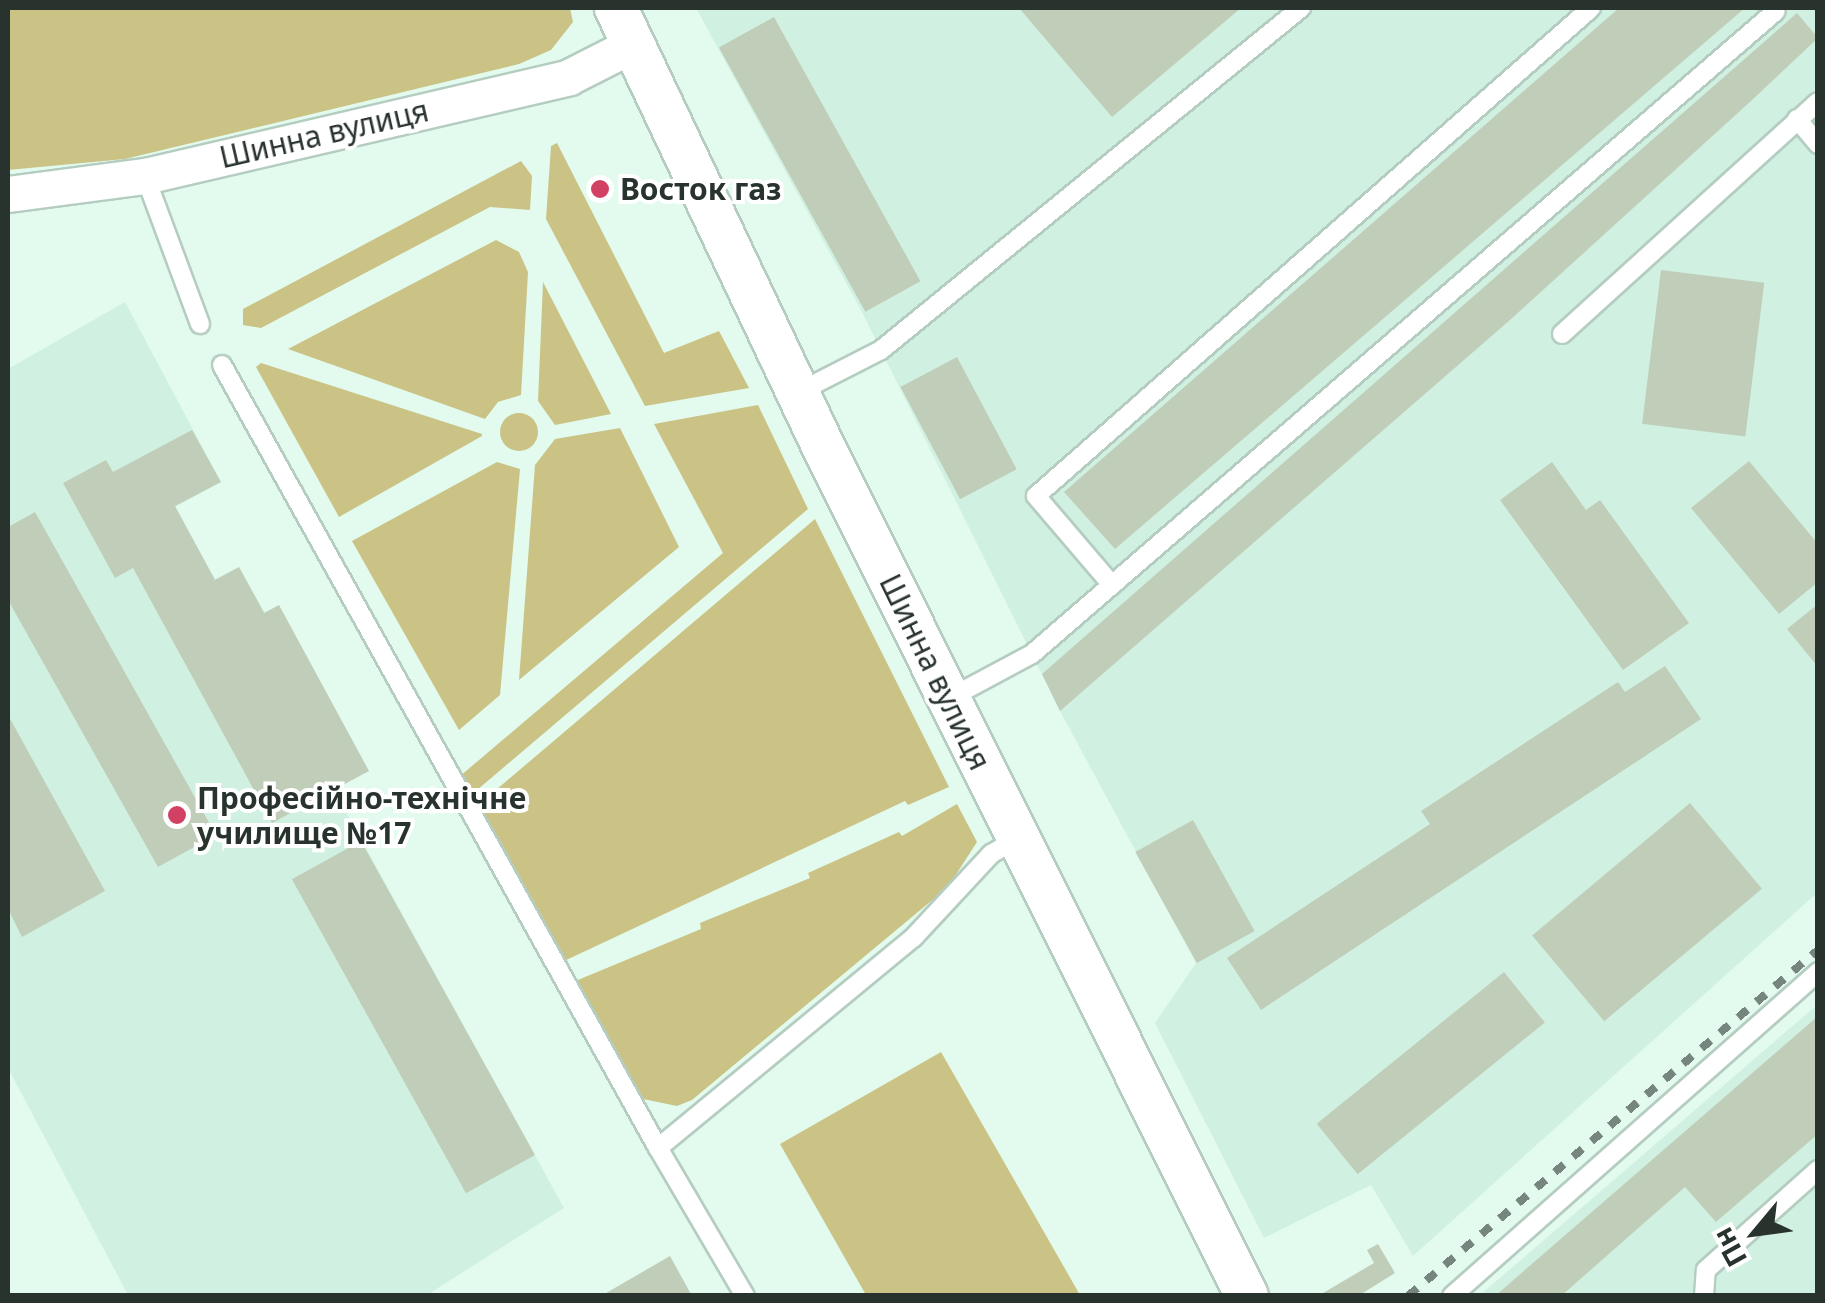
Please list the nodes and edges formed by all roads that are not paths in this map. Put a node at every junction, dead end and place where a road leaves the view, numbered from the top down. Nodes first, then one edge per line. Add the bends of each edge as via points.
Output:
1 (1302, 8) edge
2 (1591, 8) edge
3 (1776, 11) dead end
4 (624, 26) edge
5 (1818, 102) edge
6 (1797, 119) junction
7 (1818, 144) edge
8 (146, 176) junction
9 (8, 194) edge
10 (200, 324) dead end
11 (1562, 334) dead end
12 (222, 365) dead end
13 (798, 393) junction
14 (1112, 585) junction
15 (948, 698) junction
16 (1017, 838) junction
17 (1818, 972) edge
18 (658, 1148) junction
19 (1818, 1170) edge
20 (745, 1296) edge
21 (1247, 1296) edge
22 (1452, 1296) edge
23 (1704, 1296) edge

1 - 13 lane via 881,350
2 - 14 lane via 1036,496
3 - 14 lane
4 - 8 street, Шинна вулиця via 570,77
4 - 13 street, Шинна вулиця
5 - 6 lane
6 - 7 lane
6 - 11 lane
8 - 9 street, Шинна вулиця
8 - 10 lane
12 - 18 lane
13 - 15 street, Шинна вулиця
14 - 15 lane via 1032,654
15 - 16 street, Шинна вулиця
16 - 18 lane via 991,854 913,938
16 - 21 street, Шинна вулиця
17 - 22 lane
18 - 20 lane
19 - 23 lane via 1706,1270

